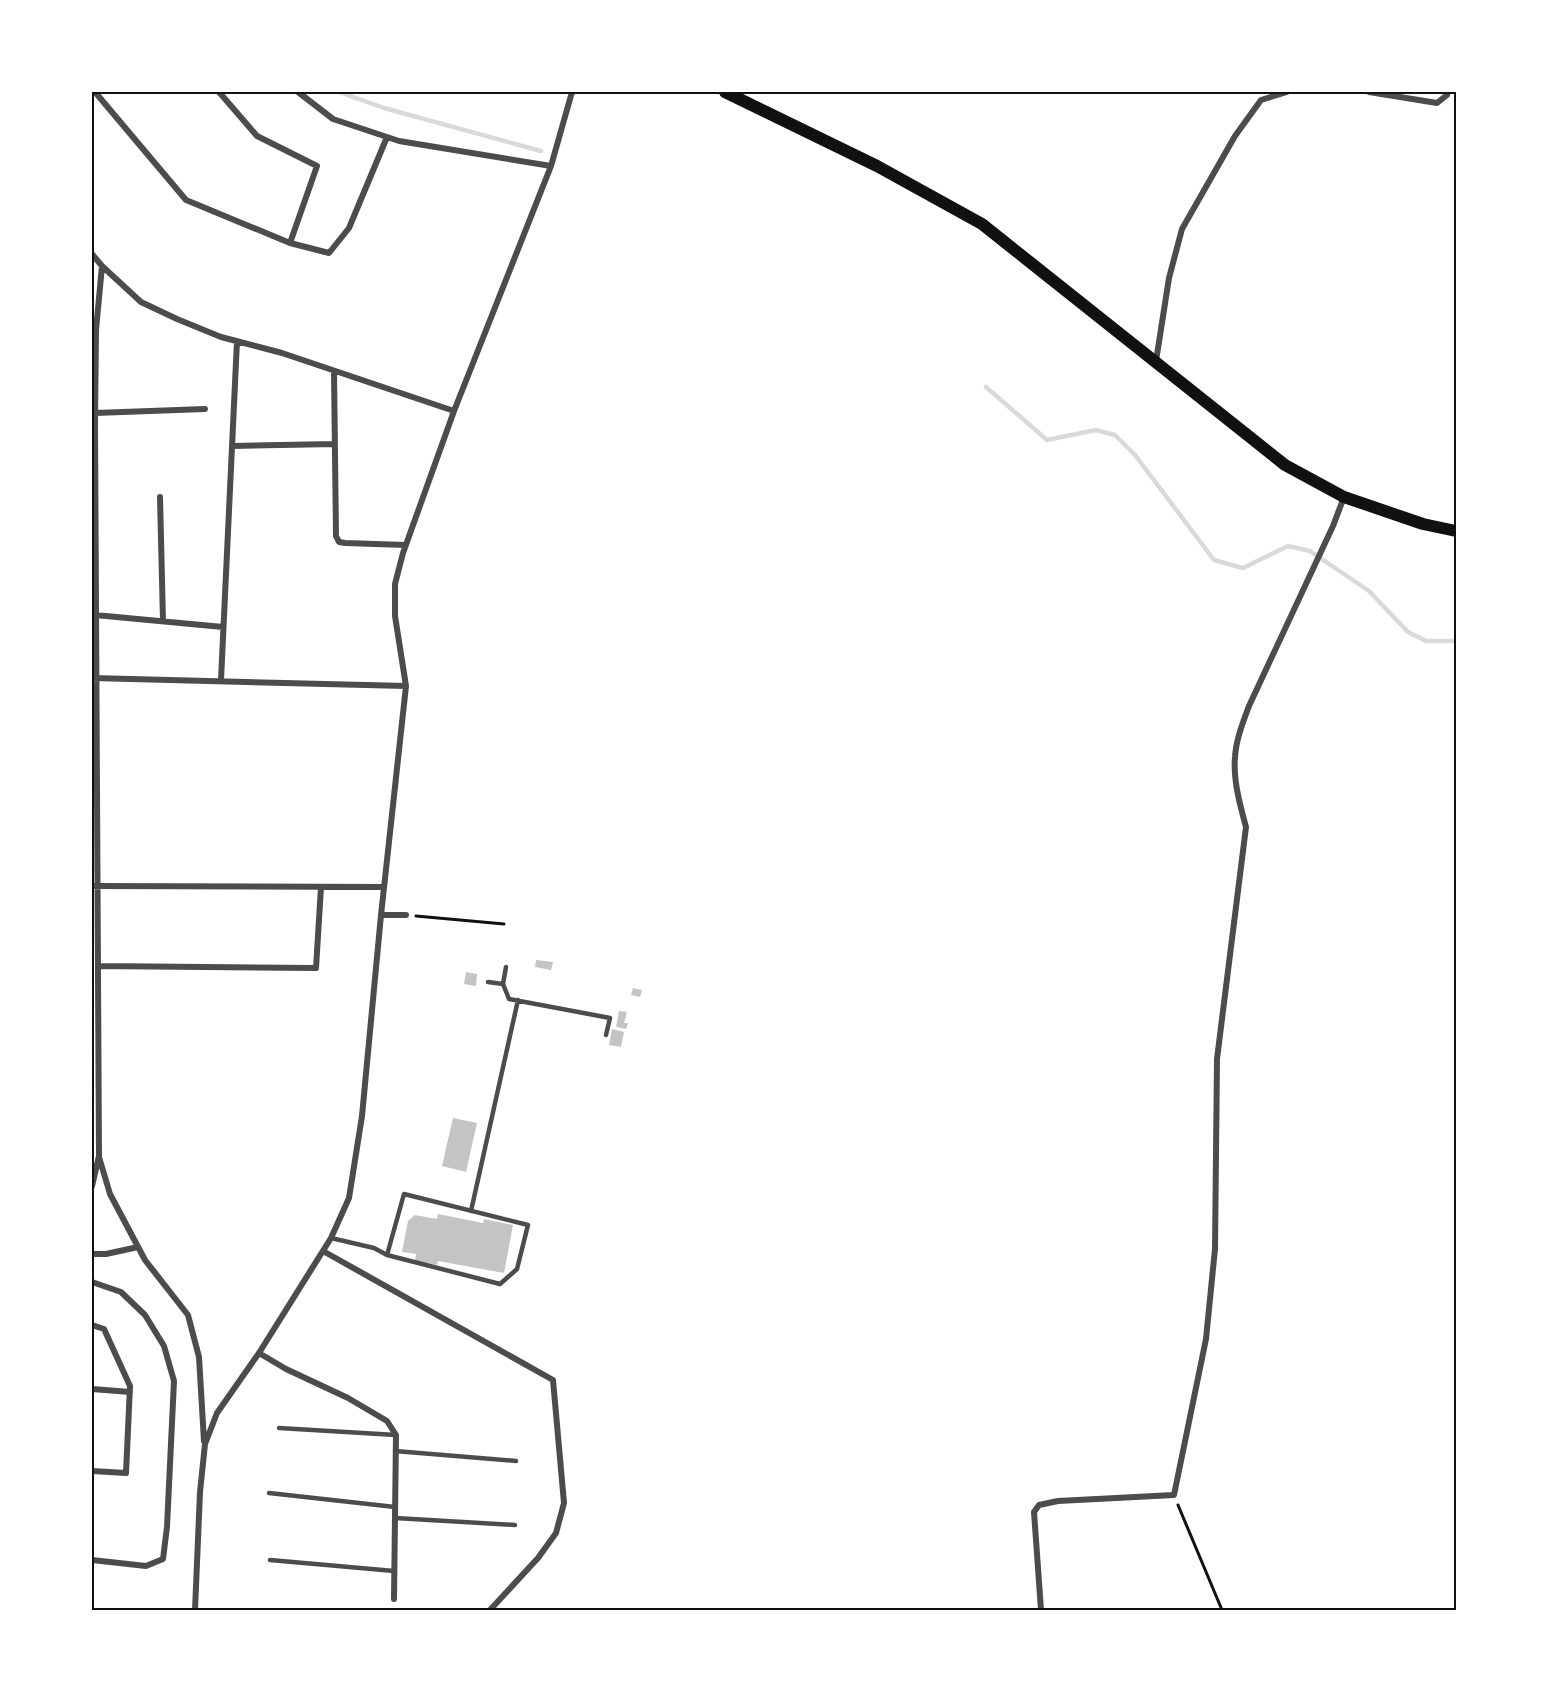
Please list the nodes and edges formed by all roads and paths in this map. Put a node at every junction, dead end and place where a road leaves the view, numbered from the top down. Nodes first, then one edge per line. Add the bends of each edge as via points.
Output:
1 (95, 92) edge
2 (219, 92) edge
3 (298, 92) edge
4 (572, 92) edge
5 (725, 92) edge
6 (1287, 92) edge
7 (1369, 92) edge
8 (1448, 92) edge
9 (387, 137) junction
10 (551, 166) junction
11 (290, 243) junction
12 (92, 254) edge
13 (102, 266) junction
14 (237, 341) junction
15 (1156, 361) junction
16 (334, 371) junction
17 (205, 409) dead end
18 (454, 411) junction
19 (95, 413) junction
20 (335, 444) junction
21 (232, 446) junction
22 (160, 497) dead end
23 (1344, 498) junction
24 (1456, 531) edge
25 (406, 545) junction
26 (95, 615) junction
27 (163, 621) junction
28 (224, 627) junction
29 (94, 678) edge
30 (221, 680) junction
31 (406, 686) junction
32 (94, 887) edge
33 (321, 887) junction
34 (384, 887) junction
35 (381, 915) junction
36 (406, 915) joint
37 (504, 924) dead end
38 (98, 966) junction
39 (506, 967) dead end
40 (488, 982) dead end
41 (503, 984) junction
42 (518, 1000) junction
43 (606, 1035) dead end
44 (99, 1156) junction
45 (92, 1186) edge
46 (471, 1211) junction
47 (331, 1238) junction
48 (138, 1247) junction
49 (323, 1251) junction
50 (92, 1254) edge
51 (387, 1255) junction
52 (92, 1282) edge
53 (92, 1325) edge
54 (259, 1353) junction
55 (92, 1389) edge
56 (130, 1392) junction
57 (279, 1428) dead end
58 (396, 1435) junction
59 (205, 1444) junction
60 (395, 1451) junction
61 (516, 1461) dead end
62 (92, 1471) edge
63 (269, 1493) dead end
64 (1174, 1494) junction
65 (395, 1507) junction
66 (395, 1518) junction
67 (515, 1525) dead end
68 (92, 1560) edge
69 (270, 1560) dead end
70 (394, 1571) junction
71 (394, 1599) dead end
72 (195, 1611) edge
73 (490, 1611) edge
74 (1041, 1611) edge
75 (1222, 1611) edge

1 - 11 street via 186,200
2 - 11 street via 256,136 317,166
3 - 9 street via 333,119
4 - 10 street
5 - 15 main road via 877,166 982,224
6 - 15 street via 1261,100 1235,136 1182,229 1169,278
7 - 8 street via 1437,103
9 - 10 street
9 - 11 street via 349,228 329,253
10 - 18 street
12 - 13 street
13 - 14 street via 141,302
13 - 19 street
14 - 16 street
14 - 21 street
15 - 23 main road via 1285,465
16 - 18 street
16 - 20 street
17 - 19 street
18 - 25 street
19 - 26 street
20 - 21 street
20 - 25 street via 339,542
21 - 28 street
22 - 27 street
23 - 24 main road
23 - 64 street via 1249,706 1235,757 1238,800 1246,827 1217,1059 1215,1249 1206,1339
25 - 31 street via 395,584 395,616
26 - 27 street
26 - 29 street
27 - 28 street
28 - 30 street
29 - 30 street
29 - 32 street
30 - 31 street
31 - 34 street
32 - 33 street
32 - 38 street
33 - 34 street
33 - 38 street via 316,968
34 - 35 street
35 - 36 street
35 - 47 street via 362,1116 349,1198
36 - 37 path
38 - 44 street
39 - 41 lane
40 - 41 lane
41 - 42 lane via 509,999
42 - 43 lane via 610,1018
42 - 46 lane
44 - 45 street
44 - 48 street via 110,1194
46 - 51 lane via 404,1194
46 - 51 lane via 528,1226 517,1269 500,1284
47 - 49 street
47 - 51 lane
48 - 50 street
48 - 59 street via 188,1315 199,1357
49 - 54 street
49 - 73 street via 553,1380 564,1503 556,1533
52 - 68 street via 121,1292 145,1315 164,1346 174,1381 163,1559 146,1566
53 - 56 street via 104,1329
54 - 58 street via 387,1421
54 - 59 street via 217,1413
55 - 56 street
56 - 62 street via 126,1473
57 - 58 lane
58 - 60 street
59 - 72 street
60 - 61 lane
60 - 65 street
63 - 65 lane
64 - 74 street via 1039,1505 1034,1512
64 - 75 path
65 - 66 street
66 - 67 lane
66 - 70 street
69 - 70 lane
70 - 71 street

